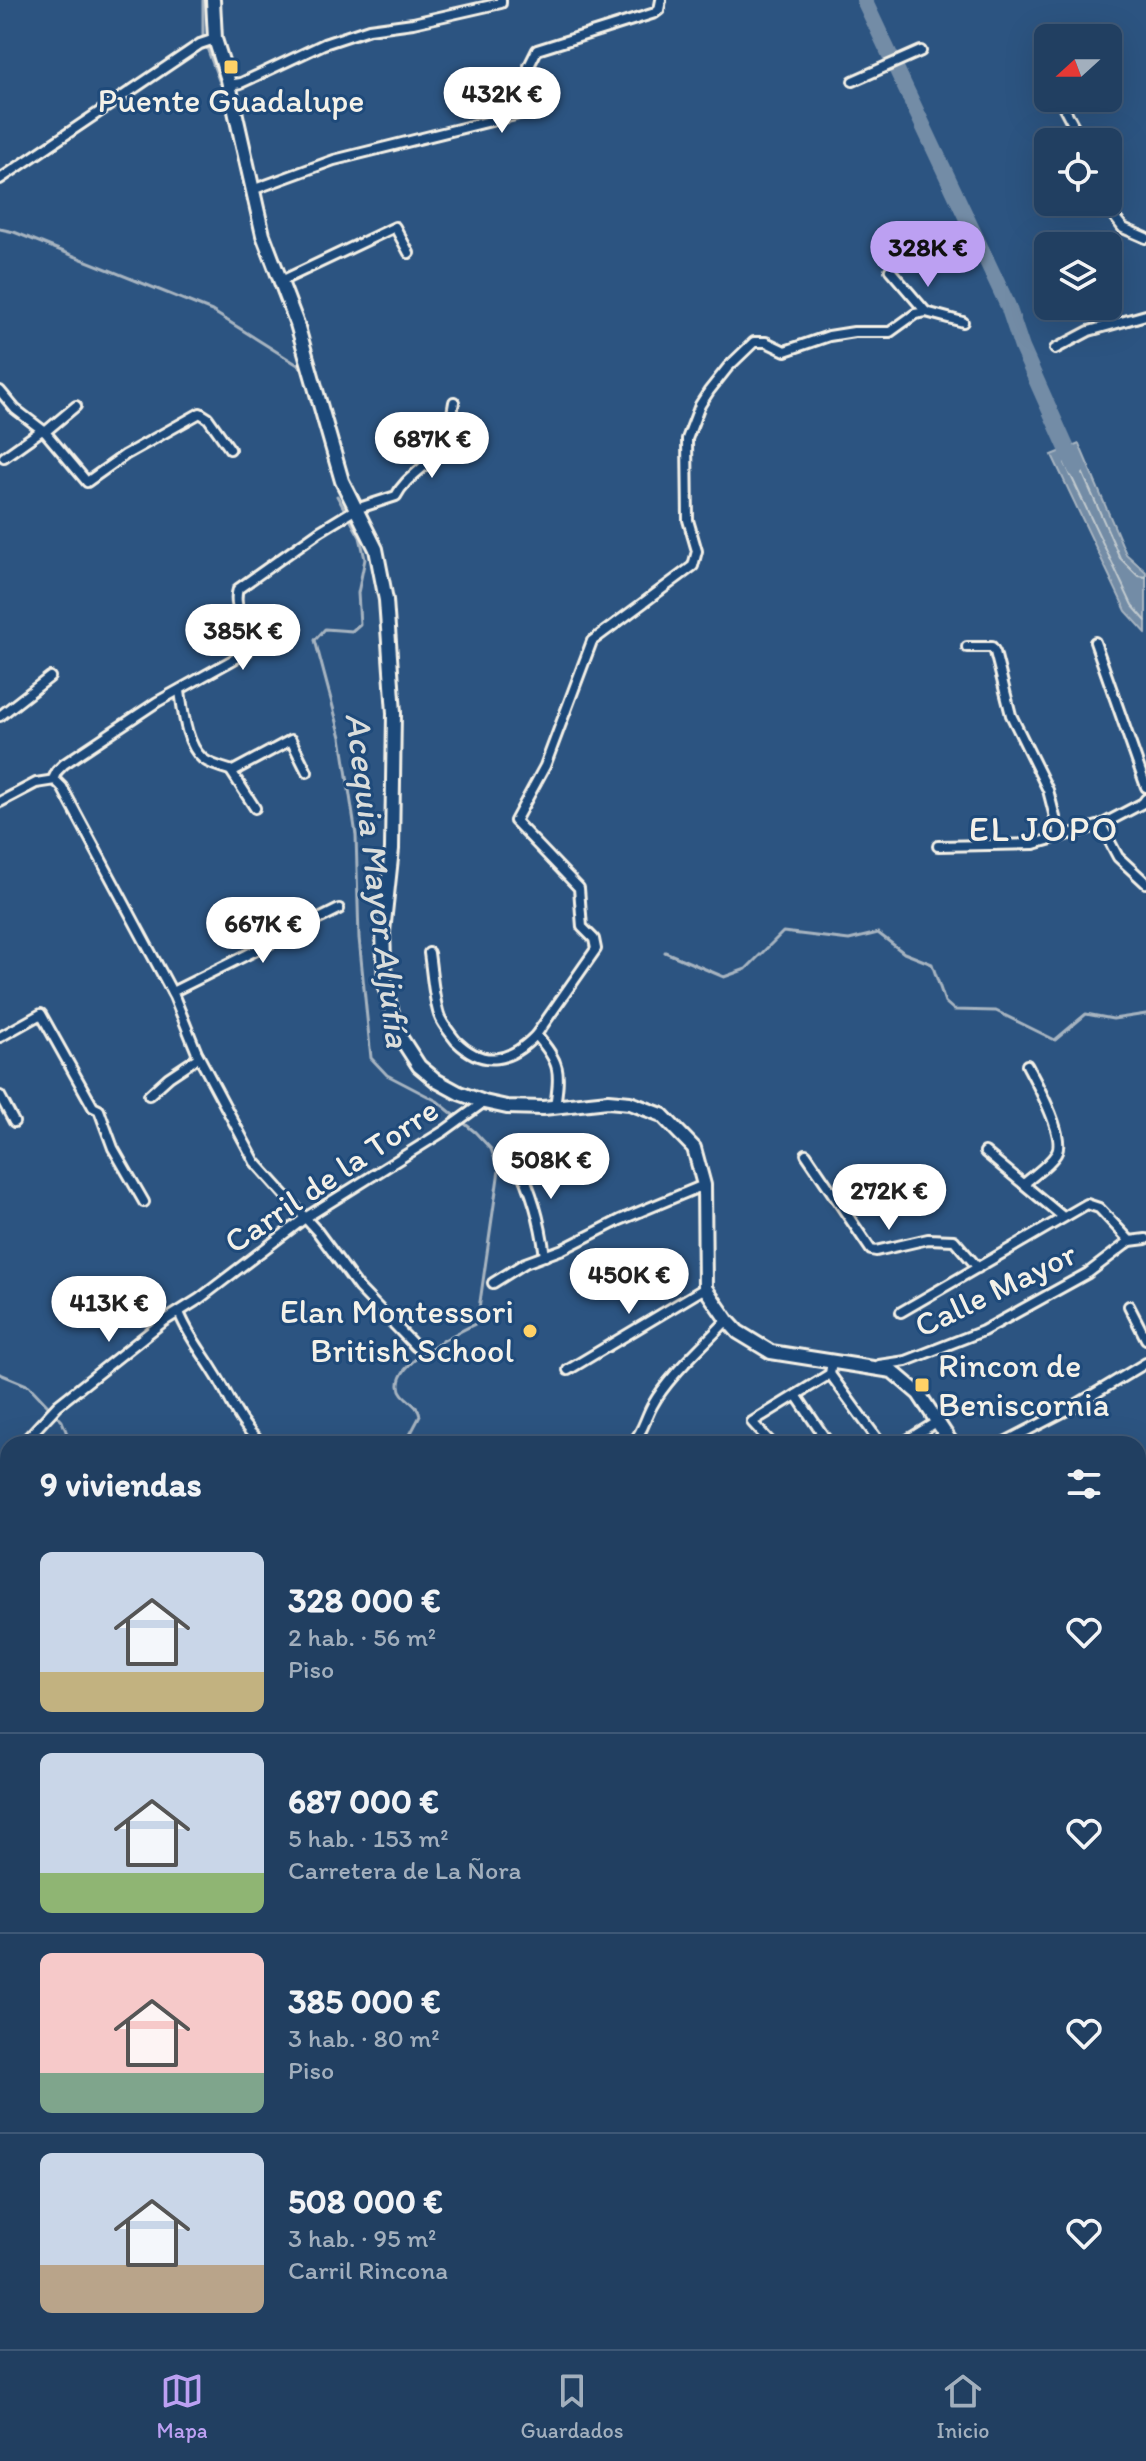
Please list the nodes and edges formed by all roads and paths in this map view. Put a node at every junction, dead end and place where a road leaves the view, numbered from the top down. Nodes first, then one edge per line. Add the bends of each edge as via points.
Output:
1 (213, 0) edge
2 (501, 0) edge
3 (661, 0) edge
4 (207, 42) junction
5 (921, 51) dead end
6 (853, 81) dead end
7 (229, 85) junction
8 (0, 179) edge
9 (252, 190) junction
10 (1114, 216) edge
11 (1146, 238) edge
12 (409, 253) dead end
13 (890, 270) dead end
14 (281, 281) junction
15 (926, 312) junction
16 (1146, 315) edge
17 (963, 322) dead end
18 (1055, 349) dead end
19 (0, 391) edge
20 (454, 402) dead end
21 (76, 406) dead end
22 (44, 431) junction
23 (230, 449) dead end
24 (4, 457) dead end
25 (351, 513) junction
26 (1095, 642) dead end
27 (967, 647) dead end
28 (50, 677) dead end
29 (180, 691) junction
30 (0, 716) edge
31 (231, 771) junction
32 (307, 772) dead end
33 (53, 779) junction
34 (1146, 787) edge
35 (1146, 799) edge
36 (0, 802) edge
37 (255, 808) dead end
38 (1101, 825) junction
39 (1060, 837) junction
40 (938, 846) dead end
41 (1146, 883) edge
42 (339, 909) dead end
43 (429, 953) dead end
44 (172, 992) junction
45 (536, 1035) junction
46 (0, 1037) edge
47 (199, 1057) junction
48 (1027, 1065) dead end
49 (149, 1095) dead end
50 (0, 1096) edge
51 (484, 1102) junction
52 (555, 1107) junction
53 (14, 1122) dead end
54 (985, 1152) dead end
55 (806, 1154) dead end
56 (516, 1158) dead end
57 (1024, 1184) junction
58 (704, 1185) junction
59 (144, 1202) dead end
60 (1063, 1217) junction
61 (305, 1218) junction
62 (1146, 1239) edge
63 (1130, 1241) junction
64 (545, 1256) junction
65 (978, 1268) junction
66 (493, 1283) dead end
67 (705, 1288) junction
68 (1129, 1306) dead end
69 (179, 1312) junction
70 (901, 1312) dead end
71 (727, 1320) junction
72 (1146, 1339) edge
73 (416, 1347) dead end
74 (906, 1361) junction
75 (1146, 1363) edge
76 (866, 1365) junction
77 (831, 1368) junction
78 (568, 1370) dead end
79 (913, 1387) junction
80 (796, 1395) junction
81 (938, 1421) junction
82 (29, 1436) edge
83 (254, 1436) edge
84 (639, 1436) edge
85 (765, 1436) edge
86 (824, 1436) edge
87 (876, 1436) edge
88 (914, 1436) edge
89 (947, 1436) edge
90 (1017, 1436) edge

1 - 4 main road
2 - 7 street via 369,29
3 - 9 street via 659,10 641,19 537,50 529,66 530,105 523,113 334,160
4 - 7 main road
4 - 8 street
5 - 6 street
7 - 9 main road
9 - 14 main road
10 - 11 street via 1123,228
12 - 14 street via 395,227
13 - 15 street
14 - 25 main road
15 - 17 street
15 - 45 street via 890,332 829,336 785,351 754,342 700,405 687,439 688,520 697,551 693,566 592,641 545,766 515,821 579,888 582,927 596,949
16 - 18 street via 1089,331
19 - 22 street
20 - 25 street via 447,436 436,455 396,496
21 - 22 street
22 - 23 street via 87,482 200,413
22 - 24 street
25 - 29 street via 238,589 237,606 249,650
25 - 51 main road via 376,549 386,600 393,697 392,849 383,932 389,1008 405,1048 419,1066 437,1081
26 - 34 street
27 - 39 street via 992,647 995,652 1011,715 1048,790
28 - 30 street
29 - 31 street via 197,752
29 - 33 street via 126,721 64,764
31 - 32 street via 291,740
31 - 37 street
33 - 36 street
33 - 44 street
35 - 38 street
38 - 39 street
38 - 41 street via 1118,857
39 - 40 street via 1034,844
42 - 44 street
43 - 45 street via 440,1017 472,1054 498,1059 524,1048
44 - 47 street
45 - 52 street via 558,1065
46 - 59 street via 41,1014 99,1110 113,1148
47 - 49 street
47 - 61 street via 255,1162
48 - 57 street via 1045,1097 1059,1145 1056,1155
50 - 53 street
51 - 52 main road
51 - 61 street, Carril de la Torre
52 - 58 main road via 608,1101 662,1115 694,1148
54 - 57 street
55 - 65 street via 871,1250 928,1239 954,1240
56 - 64 street via 540,1219
57 - 60 street
58 - 64 street
58 - 67 main road
60 - 63 street via 1094,1205
60 - 65 street
61 - 69 street, Carril de la Torre
61 - 73 street via 359,1288
62 - 63 street
63 - 74 street, Calle Mayor via 1088,1273 989,1328
64 - 66 street
65 - 70 street
67 - 71 main road
67 - 78 street
68 - 72 street
69 - 82 street, Carril de la Torre via 58,1405
69 - 83 street via 231,1408
71 - 77 main road via 771,1352
71 - 84 street via 670,1382
74 - 76 street, Calle Mayor
74 - 79 street via 904,1370
75 - 90 street
76 - 77 main road
76 - 79 main road via 892,1371
77 - 80 street
77 - 87 street
79 - 81 main road
80 - 85 street via 752,1422
80 - 86 street
81 - 88 street
81 - 89 main road

